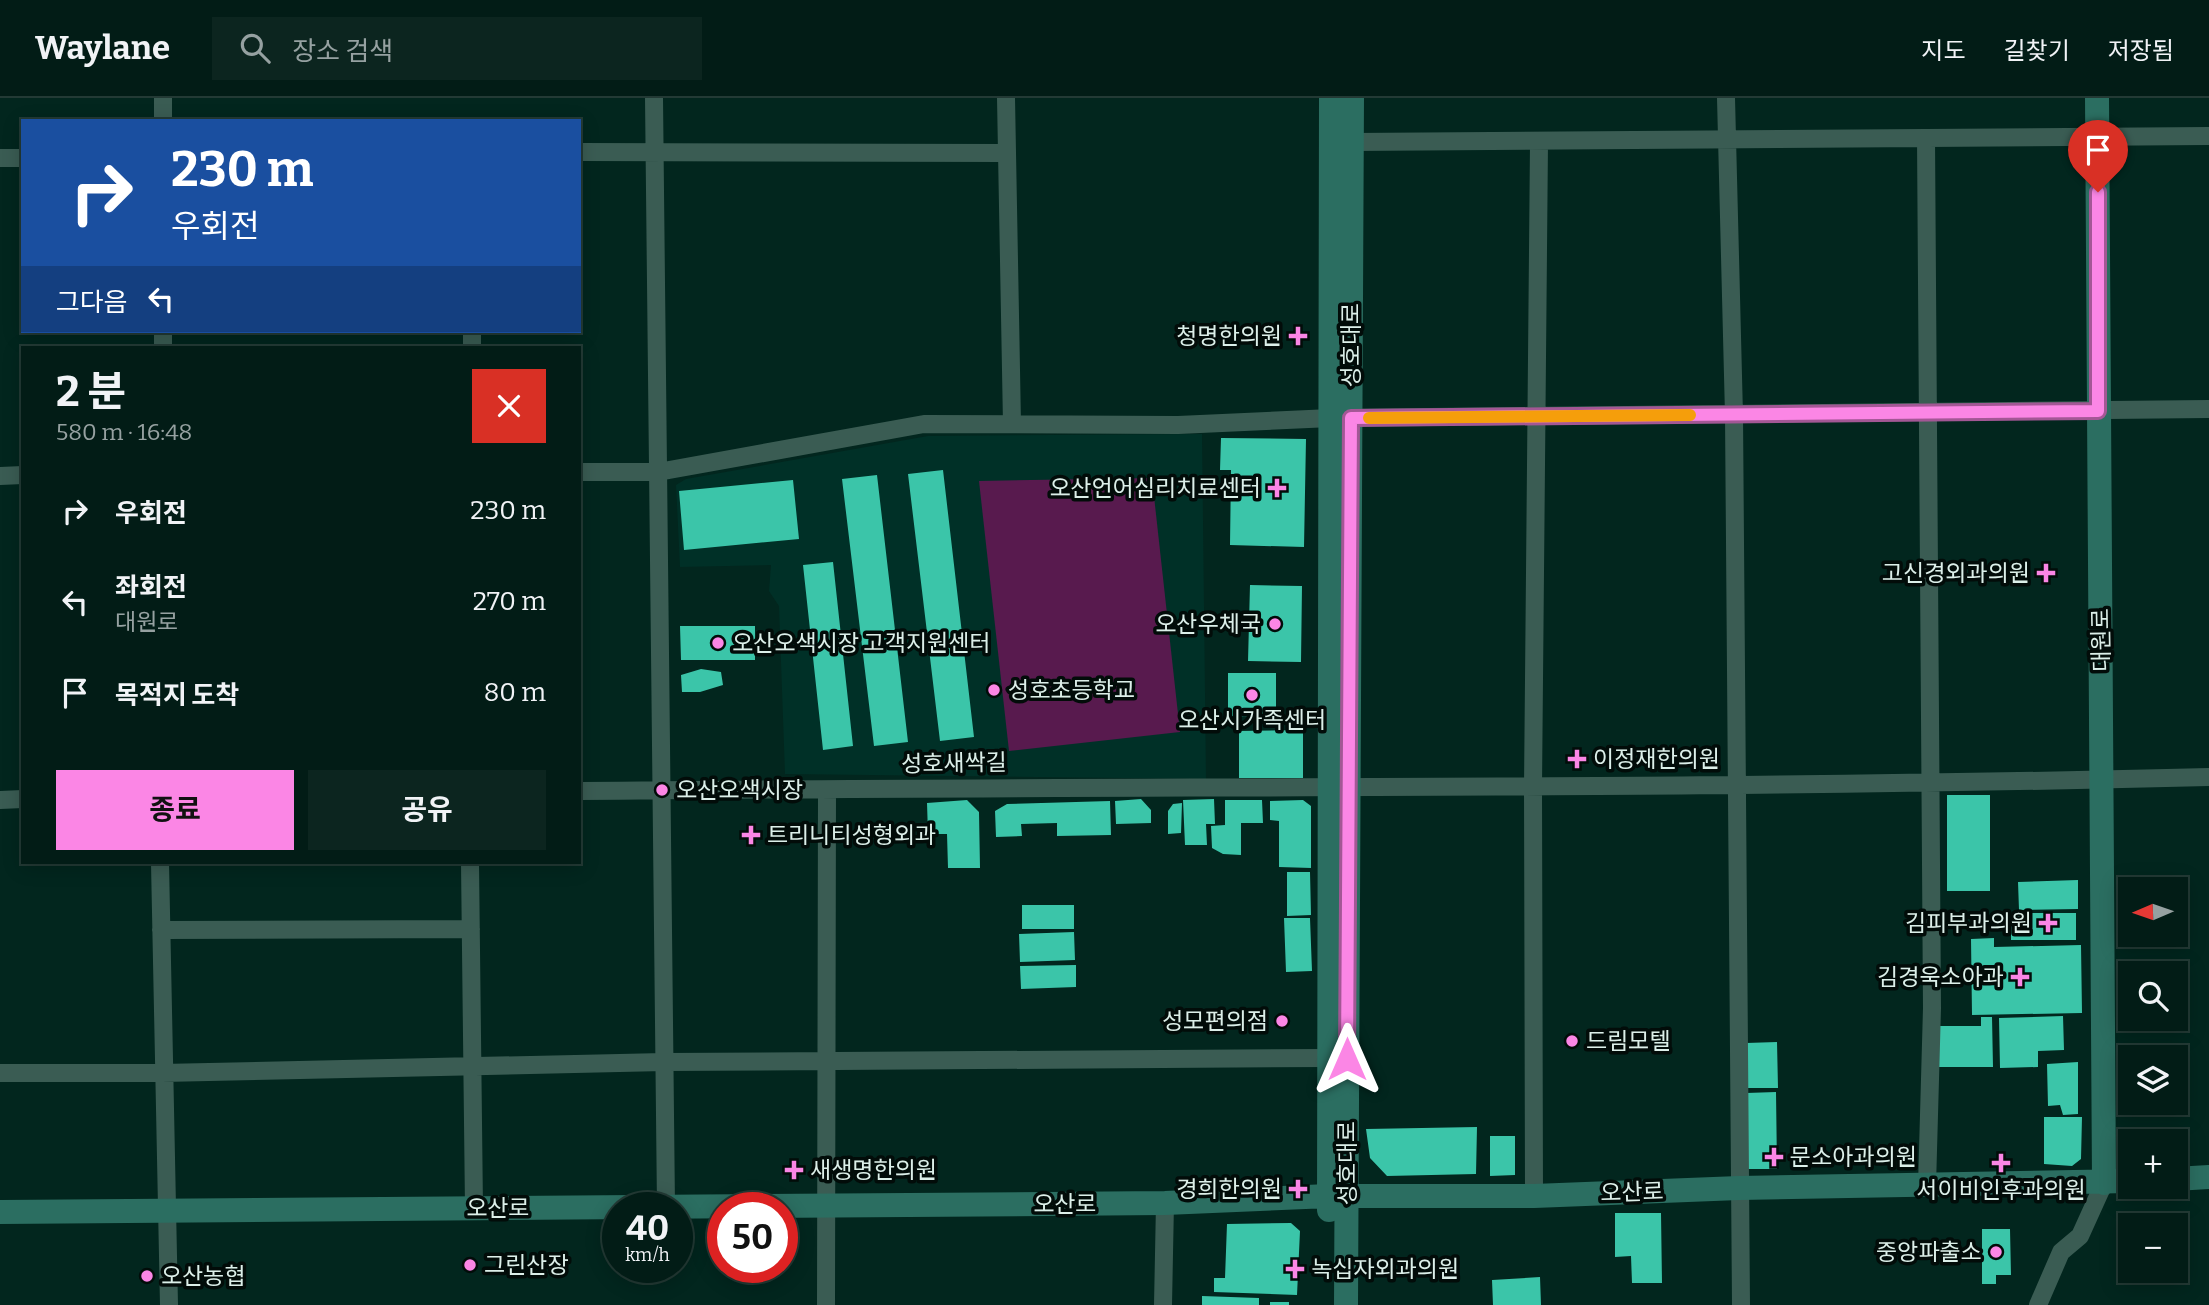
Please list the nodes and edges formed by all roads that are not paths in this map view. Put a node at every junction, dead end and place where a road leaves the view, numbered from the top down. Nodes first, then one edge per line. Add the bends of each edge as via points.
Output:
1 (163, 98) edge
2 (654, 98) edge
3 (1006, 98) edge
4 (1331, 98) edge
5 (1352, 98) edge
6 (1726, 98) edge
7 (2097, 98) edge
8 (163, 119) edge
9 (2209, 136) edge
10 (1926, 138) junction
11 (2097, 138) junction
12 (1352, 142) junction
13 (1726, 142) junction
14 (1539, 143) junction
15 (581, 152) edge
16 (654, 152) junction
17 (1007, 153) junction
18 (0, 158) edge
19 (21, 158) edge
20 (2209, 410) edge
21 (2098, 411) junction
22 (1928, 414) junction
23 (1734, 415) junction
24 (1537, 416) junction
25 (1341, 418) junction
26 (1012, 424) junction
27 (581, 472) edge
28 (658, 472) junction
29 (0, 475) edge
30 (21, 475) edge
31 (2209, 777) edge
32 (2103, 779) junction
33 (1931, 782) junction
34 (1737, 783) junction
35 (1339, 786) junction
36 (1533, 787) junction
37 (662, 790) junction
38 (827, 790) junction
39 (581, 791) edge
40 (21, 799) edge
41 (0, 800) edge
42 (160, 864) edge
43 (470, 864) edge
44 (471, 929) junction
45 (161, 930) junction
46 (1329, 1058) junction
47 (826, 1061) junction
48 (664, 1062) junction
49 (473, 1066) junction
50 (0, 1073) edge
51 (162, 1073) junction
52 (2209, 1177) edge
53 (2188, 1178) edge
54 (2118, 1182) edge
55 (2104, 1183) junction
56 (1927, 1186) junction
57 (1739, 1188) junction
58 (666, 1192) edge
59 (1338, 1196) junction
60 (1534, 1196) junction
61 (1165, 1203) junction
62 (826, 1206) junction
63 (602, 1207) edge
64 (693, 1207) edge
65 (474, 1208) junction
66 (0, 1212) edge
67 (165, 1213) junction
68 (169, 1305) edge
69 (826, 1305) edge
70 (1164, 1305) edge
71 (1329, 1305) edge
72 (1346, 1305) edge
73 (1741, 1305) edge
74 (2038, 1305) edge

1 - 8 street
2 - 16 street
3 - 17 street
4 - 25 street, 성호대로
5 - 12 street, 성호대로
6 - 13 street
7 - 11 street, 대원로
9 - 11 street
10 - 11 street
10 - 13 street
10 - 22 street
11 - 21 street, 대원로
12 - 14 street
12 - 25 street, 성호대로
13 - 14 street
13 - 23 street
14 - 24 street
15 - 16 street
16 - 17 street
16 - 28 street
17 - 26 street
18 - 19 street
20 - 21 street
21 - 22 street
21 - 32 street, 대원로
22 - 23 street
22 - 33 street
23 - 24 street
23 - 34 street
24 - 25 street
24 - 36 street
25 - 26 street via 1178,425
25 - 35 street, 성호대로
26 - 28 street via 925,424
27 - 28 street
28 - 37 street
29 - 30 street
31 - 32 street, 성호새싹길
32 - 33 street, 성호새싹길
32 - 55 street, 대원로
33 - 34 street, 성호새싹길
33 - 56 street
34 - 36 street, 성호새싹길
34 - 57 street
35 - 36 street, 성호새싹길
35 - 38 street, 성호새싹길
35 - 46 street, 성호대로
35 - 59 street, 성호대로
36 - 60 street
37 - 38 street, 성호새싹길
37 - 39 street, 성호새싹길
37 - 48 street
38 - 47 street
40 - 41 street
42 - 45 street
43 - 44 street
44 - 45 street
44 - 49 street
45 - 51 street
46 - 47 street
46 - 59 street, 성호대로
47 - 48 street
47 - 62 street
48 - 49 street
48 - 58 street
49 - 51 street
49 - 65 street
50 - 51 street
51 - 67 street
52 - 53 street
54 - 55 street, 오산로
55 - 56 street, 오산로
55 - 74 street via 2080,1236 2061,1251
56 - 57 street, 오산로
57 - 60 street, 오산로
57 - 73 street
59 - 60 street, 오산로
59 - 61 street, 오산로
59 - 71 street, 성호대로
59 - 72 street, 성호대로
61 - 62 street, 오산로
61 - 70 street
62 - 64 street, 오산로
62 - 69 street
63 - 65 street, 오산로
65 - 67 street, 오산로
66 - 67 street, 오산로
67 - 68 street

